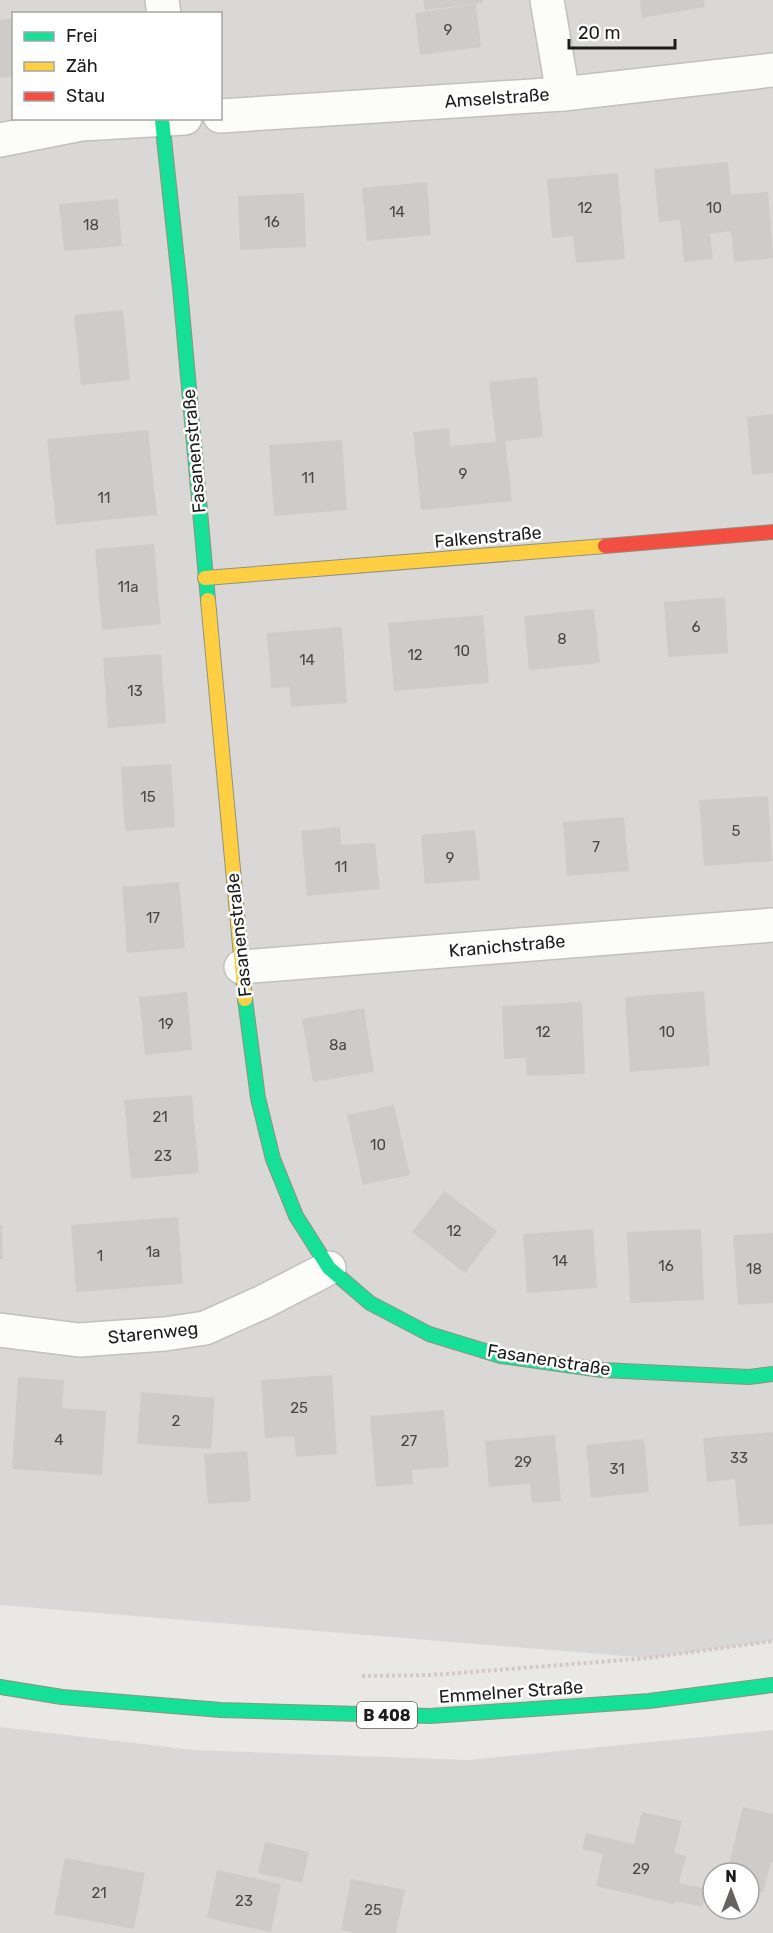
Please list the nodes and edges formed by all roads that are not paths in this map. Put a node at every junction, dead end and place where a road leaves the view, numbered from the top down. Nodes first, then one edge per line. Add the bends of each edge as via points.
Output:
1 (546, 0) edge
2 (773, 70) edge
3 (563, 94) junction
4 (222, 116) edge
5 (157, 120) edge
6 (176, 120) edge
7 (0, 140) edge
8 (773, 532) edge
9 (205, 578) junction
10 (773, 925) edge
11 (241, 968) junction
12 (329, 1268) junction
13 (0, 1330) edge
14 (773, 1374) edge
15 (773, 1685) edge
16 (0, 1687) edge

1 - 3 street
2 - 3 street, Amselstraße
3 - 4 street, Amselstraße
5 - 7 street via 81,124
6 - 9 street, Fasanenstraße via 180,288
8 - 9 street, Falkenstraße
9 - 11 street, Fasanenstraße
10 - 11 street, Kranichstraße
11 - 12 street, Fasanenstraße via 258,1098 273,1159 296,1216
12 - 13 street, Starenweg via 205,1328 79,1340
12 - 14 street, Fasanenstraße via 370,1303 429,1334 501,1356 602,1370 749,1377
15 - 16 street, Emmelner Straße / B 408 via 649,1701 430,1716 221,1710 62,1697

